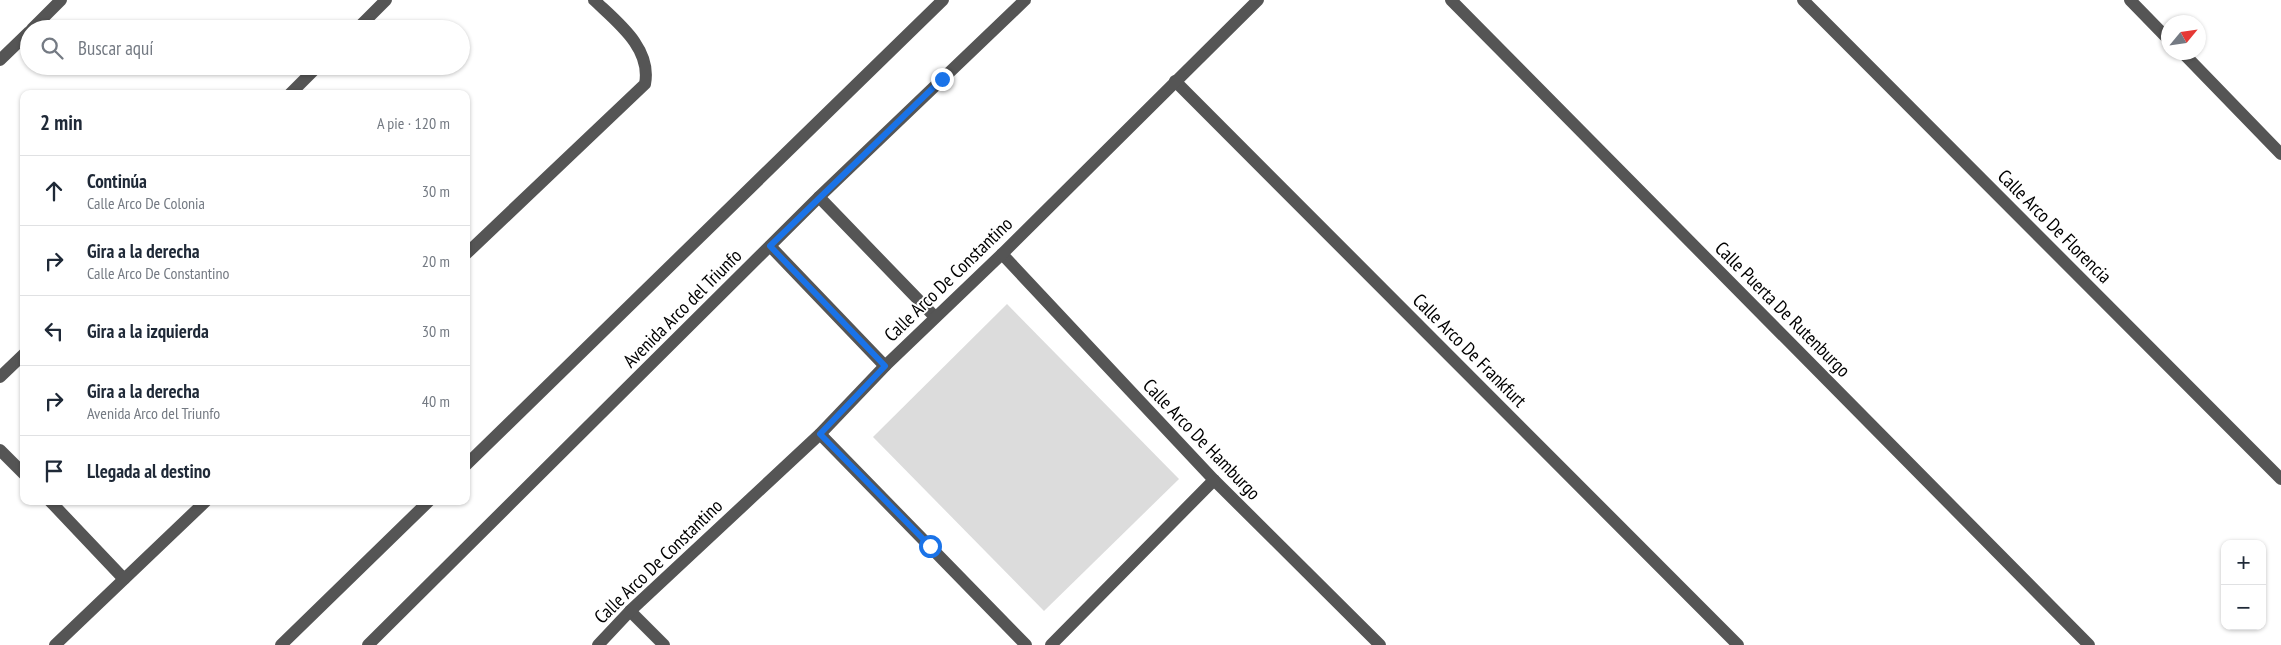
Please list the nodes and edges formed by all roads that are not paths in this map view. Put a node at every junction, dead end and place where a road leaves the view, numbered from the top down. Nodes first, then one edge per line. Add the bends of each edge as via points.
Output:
1 (60, 0) edge
2 (386, 0) edge
3 (594, 0) edge
4 (943, 0) edge
5 (1025, 0) edge
6 (1258, 0) edge
7 (1451, 0) edge
8 (1803, 0) edge
9 (2130, 0) edge
10 (41, 20) edge
11 (365, 20) edge
12 (2161, 32) edge
13 (20, 41) edge
14 (0, 60) edge
15 (2190, 60) edge
16 (309, 75) edge
17 (1175, 81) junction
18 (294, 90) edge
19 (2281, 154) edge
20 (819, 197) junction
21 (770, 246) junction
22 (470, 250) edge
23 (1002, 254) junction
24 (935, 317) junction
25 (20, 358) edge
26 (885, 366) junction
27 (0, 377) edge
28 (820, 434) junction
29 (0, 450) edge
30 (470, 461) edge
31 (20, 470) edge
32 (2281, 479) edge
33 (1214, 480) junction
34 (54, 505) edge
35 (202, 505) edge
36 (425, 505) edge
37 (124, 578) junction
38 (630, 611) junction
39 (55, 645) edge
40 (281, 645) edge
41 (368, 645) edge
42 (598, 645) edge
43 (664, 645) edge
44 (1026, 645) edge
45 (1051, 645) edge
46 (1380, 645) edge
47 (1738, 645) edge
48 (2088, 645) edge

1 - 10 street
2 - 11 street
3 - 22 street via 636,44 647,75 645,84
4 - 30 street, Avenida Arco del Triunfo
5 - 20 street, Avenida Arco del Triunfo
6 - 17 street, Calle Arco De Constantino
7 - 48 street, Calle Puerta De Rutenburgo
8 - 32 street, Calle Arco De Florencia
9 - 12 street
13 - 14 street
15 - 19 street
16 - 18 street
17 - 23 street, Calle Arco De Constantino
17 - 47 street, Calle Arco De Frankfurt
20 - 21 street, Avenida Arco del Triunfo
20 - 24 street
21 - 26 street
21 - 41 street, Avenida Arco del Triunfo
23 - 24 street, Calle Arco De Constantino
23 - 33 street, Calle Arco De Hamburgo
24 - 26 street, Calle Arco De Constantino
25 - 27 street
26 - 28 street, Calle Arco De Constantino
28 - 38 street, Calle Arco De Constantino
28 - 44 street
29 - 31 street
33 - 45 street
33 - 46 street, Calle Arco De Hamburgo
34 - 37 street
35 - 37 street
36 - 40 street
37 - 39 street
38 - 42 street, Calle Arco De Constantino
38 - 43 street

